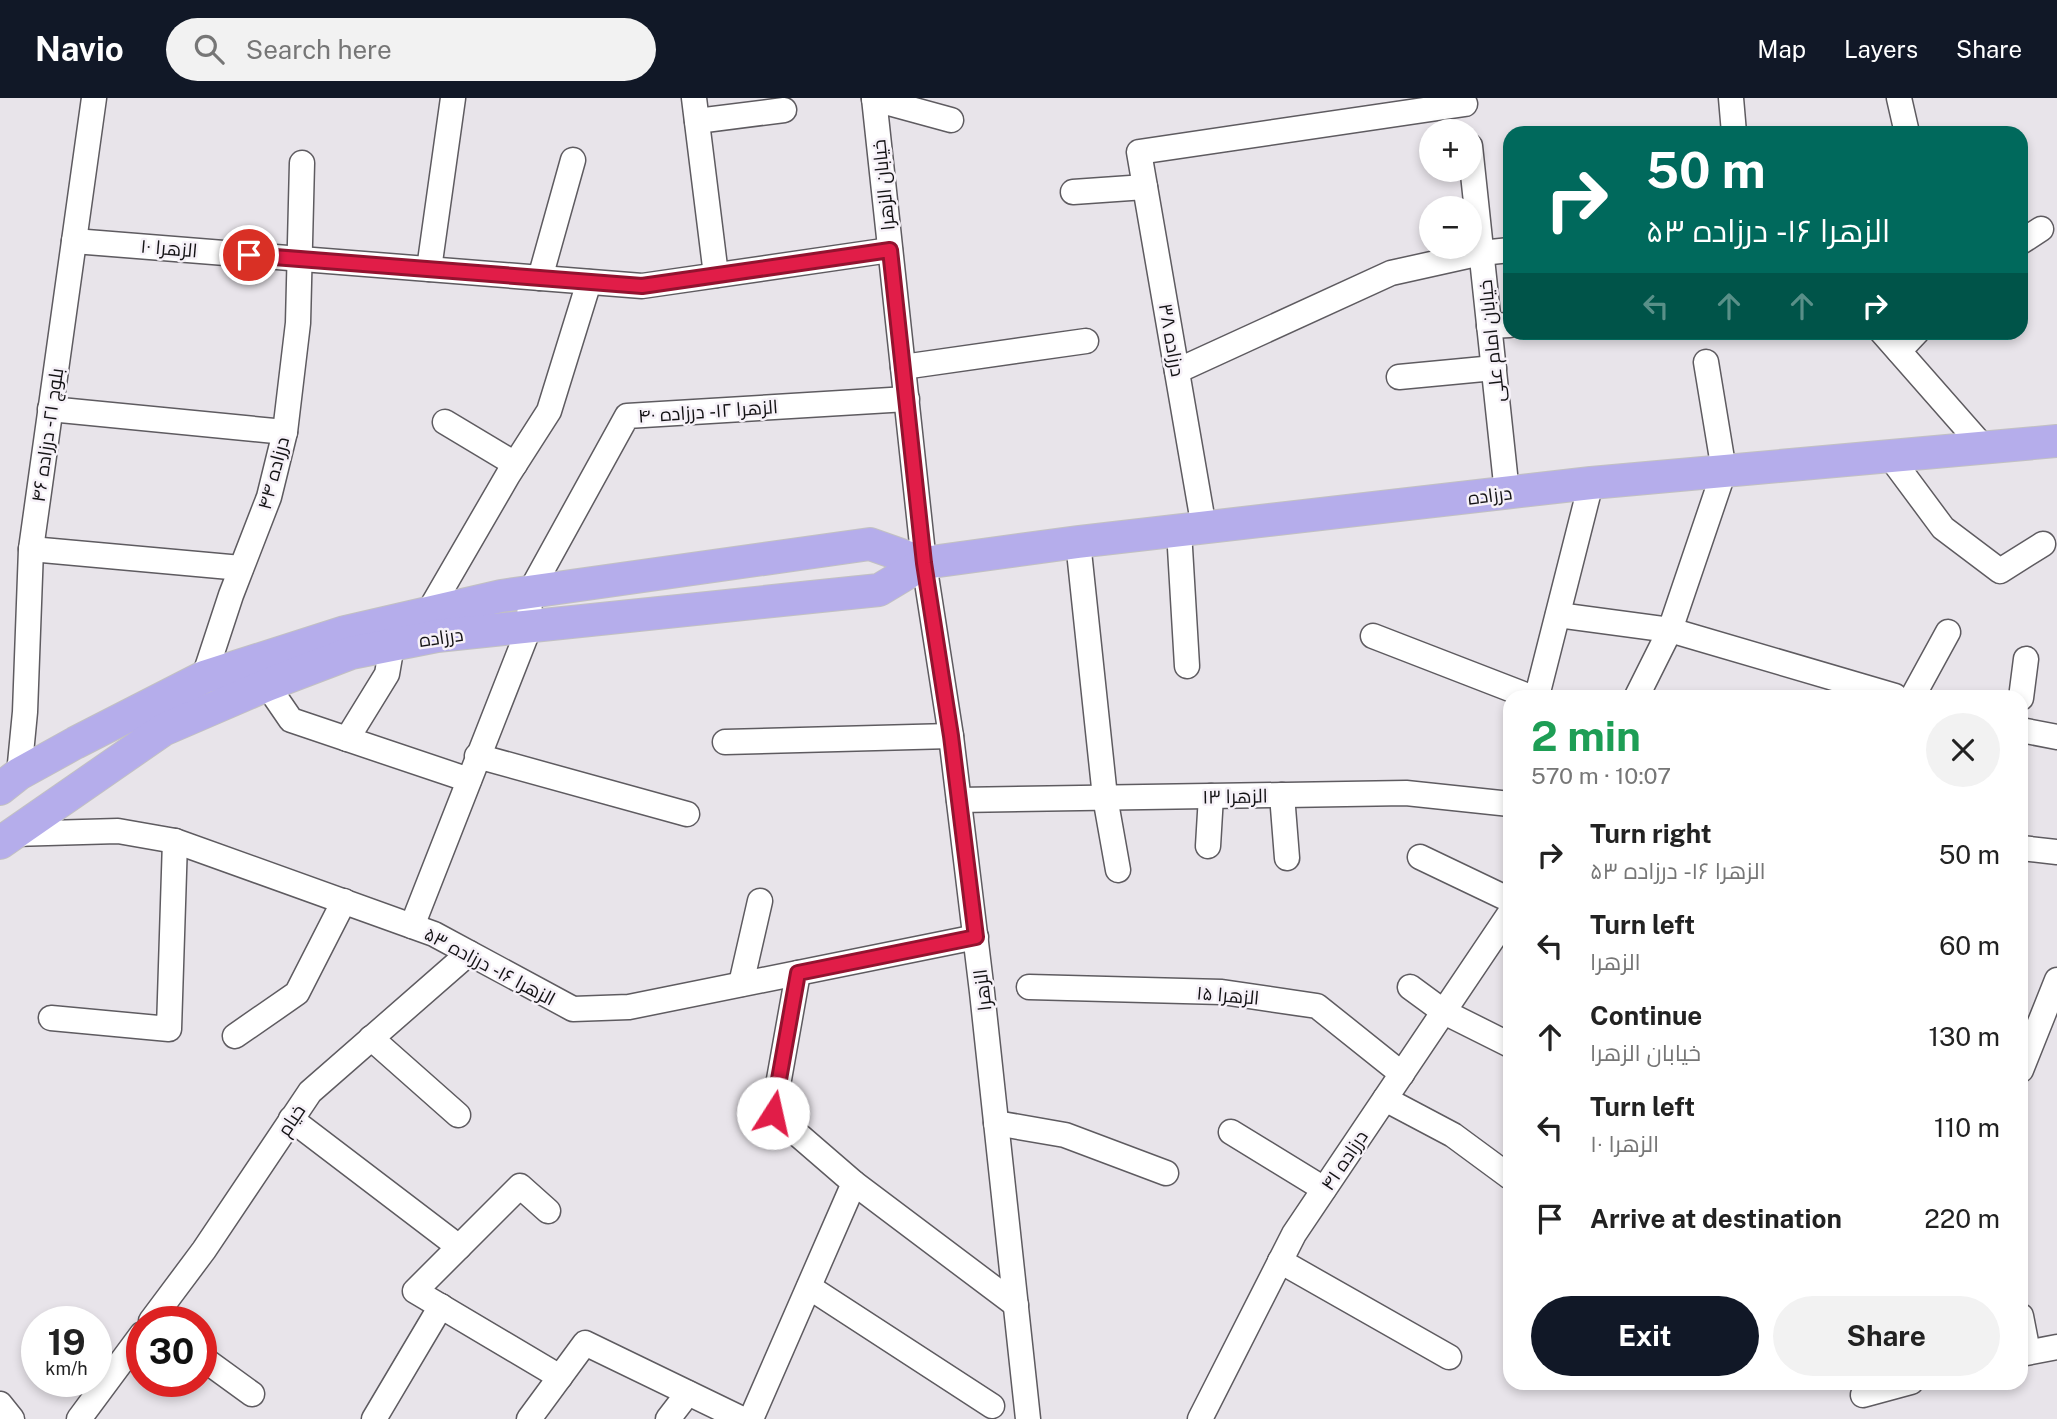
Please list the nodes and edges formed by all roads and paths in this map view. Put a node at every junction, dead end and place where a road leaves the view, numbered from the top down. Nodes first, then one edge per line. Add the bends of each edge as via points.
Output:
1 (94, 98) edge
2 (453, 98) edge
3 (1731, 98) edge
4 (1899, 98) edge
5 (874, 99) edge
6 (1465, 101) edge
7 (696, 109) edge
8 (784, 110) dead end
9 (1467, 119) edge
10 (951, 120) dead end
11 (1733, 126) edge
12 (1905, 126) edge
13 (573, 160) dead end
14 (302, 163) dead end
15 (1145, 187) junction
16 (1073, 192) dead end
17 (74, 241) junction
18 (890, 250) junction
19 (1503, 251) edge
20 (1482, 253) edge
21 (1482, 257) edge
22 (299, 259) junction
23 (1454, 259) edge
24 (429, 269) junction
25 (716, 275) junction
26 (540, 278) junction
27 (589, 282) junction
28 (1500, 325) edge
29 (1889, 340) edge
30 (1909, 340) edge
31 (1086, 341) dead end
32 (1899, 351) junction
33 (1706, 362) dead end
34 (903, 367) junction
35 (1494, 368) junction
36 (1177, 371) junction
37 (1399, 377) dead end
38 (906, 398) junction
39 (50, 410) junction
40 (445, 422) dead end
41 (285, 432) junction
42 (2057, 441) edge
43 (1984, 448) junction
44 (1891, 457) junction
45 (515, 464) junction
46 (1724, 471) junction
47 (1591, 483) junction
48 (1507, 493) junction
49 (1191, 530) junction
50 (1078, 542) junction
51 (2043, 544) dead end
52 (31, 549) junction
53 (924, 563) junction
54 (241, 568) junction
55 (530, 592) junction
56 (428, 613) junction
57 (1558, 615) junction
58 (529, 628) junction
59 (1670, 630) junction
60 (1948, 632) dead end
61 (1373, 636) dead end
62 (392, 645) junction
63 (2026, 659) dead end
64 (1187, 666) dead end
65 (204, 677) junction
66 (267, 685) junction
67 (1512, 690) edge
68 (1539, 690) edge
69 (1640, 690) edge
70 (1875, 690) edge
71 (1916, 690) edge
72 (2022, 690) edge
73 (2028, 731) edge
74 (951, 736) junction
75 (2057, 737) edge
76 (347, 739) junction
77 (725, 741) dead end
78 (477, 756) junction
79 (469, 780) junction
80 (10, 782) edge
81 (1282, 795) junction
82 (1211, 796) junction
83 (1105, 797) junction
84 (959, 800) junction
85 (1503, 803) edge
86 (688, 814) dead end
87 (6, 839) edge
88 (175, 841) junction
89 (1208, 846) dead end
90 (2028, 849) edge
91 (2057, 852) edge
92 (1420, 857) dead end
93 (1287, 858) dead end
94 (1118, 870) dead end
95 (1503, 898) edge
96 (344, 901) junction
97 (760, 901) dead end
98 (1503, 924) edge
99 (412, 926) junction
100 (976, 937) junction
101 (469, 953) junction
102 (798, 973) junction
103 (2057, 980) edge
104 (741, 984) junction
105 (1029, 988) dead end
106 (1410, 988) dead end
107 (1444, 1012) junction
108 (51, 1018) dead end
109 (2030, 1025) edge
110 (235, 1036) dead end
111 (371, 1038) junction
112 (1503, 1042) edge
113 (1402, 1074) junction
114 (1385, 1099) junction
115 (458, 1115) dead end
116 (291, 1119) junction
117 (996, 1123) junction
118 (1231, 1132) dead end
119 (1503, 1172) edge
120 (1166, 1174) dead end
121 (854, 1183) junction
122 (1324, 1189) junction
123 (548, 1210) dead end
124 (459, 1247) junction
125 (1280, 1262) junction
126 (809, 1287) junction
127 (1016, 1305) junction
128 (162, 1306) edge
129 (441, 1306) junction
130 (2057, 1347) edge
131 (2028, 1352) edge
132 (126, 1356) edge
133 (1449, 1357) dead end
134 (217, 1369) edge
135 (560, 1377) junction
136 (1888, 1390) edge
137 (688, 1393) junction
138 (252, 1394) dead end
139 (1862, 1399) edge
140 (0, 1404) edge
141 (992, 1406) dead end
142 (12, 1419) edge
143 (79, 1419) edge
144 (374, 1419) edge
145 (529, 1419) edge
146 (668, 1419) edge
147 (742, 1419) edge
148 (751, 1419) edge
149 (1028, 1419) edge
150 (1200, 1419) edge

1 - 17 street, بلوچ ۲۱ - درزاده ۴۶
2 - 24 street
3 - 11 street
4 - 12 street
5 - 10 street
5 - 18 street, خیابان الزهرا
6 - 9 street
6 - 15 street, درزاده ۳۸ via 1139,152
7 - 8 street
7 - 25 street
13 - 26 street
14 - 22 street, درزاده ۴۴
15 - 16 street
15 - 36 street, درزاده ۳۸
17 - 22 street, الزهرا ۱۰
17 - 39 street, بلوچ ۲۱ - درزاده ۴۶
18 - 25 street, الزهرا ۱۰
18 - 34 street, خیابان الزهرا
19 - 20 street
21 - 28 street, خیابان امام علی
22 - 24 street, الزهرا ۱۰
22 - 41 street, درزاده ۴۴ via 298,323
23 - 36 street via 1391,273
24 - 26 street, الزهرا ۱۰
25 - 27 street, الزهرا ۱۰ via 642,286
26 - 27 street, الزهرا ۱۰
27 - 45 street via 549,411
28 - 35 street, خیابان امام علی
29 - 32 street
30 - 32 street
31 - 34 street
32 - 43 street
33 - 46 street
34 - 38 street, خیابان الزهرا
35 - 37 street
35 - 48 street, خیابان امام علی
36 - 49 street, درزاده ۳۸
38 - 53 street, خیابان الزهرا
38 - 55 street, الزهرا ۱۲ - درزاده ۴۰ via 627,416
39 - 41 street
39 - 52 street, بلوچ ۲۱ - درزاده ۴۶
40 - 45 street
41 - 54 street, درزاده ۴۴ via 269,497
42 - 43 main road, درزاده
43 - 44 main road, درزاده
44 - 46 main road, درزاده
44 - 51 street via 1943,528 2000,571
45 - 56 street
46 - 47 main road, درزاده
46 - 59 street
47 - 48 main road, درزاده
47 - 57 street
48 - 49 main road, درزاده
49 - 50 main road, درزاده
49 - 64 street, درزاده ۳۸
50 - 53 main road, درزاده
50 - 83 street
52 - 54 street
52 - 80 street, بلوچ ۲۱ - درزاده ۴۶ via 25,712
53 - 55 main road, درزاده via 870,544
53 - 58 main road, درزاده via 879,590
53 - 74 street, الزهرا
54 - 65 street, درزاده ۴۴
55 - 56 main road, درزاده
55 - 58 street
56 - 65 main road, درزاده via 345,632
57 - 59 street
57 - 68 street
58 - 62 main road, درزاده
58 - 78 street
59 - 69 street
59 - 70 street
60 - 71 street
61 - 67 street
62 - 66 main road, درزاده via 351,653
62 - 76 street via 387,674
63 - 72 street
65 - 80 main road, درزاده
66 - 76 street via 291,720
66 - 87 main road, درزاده via 163,730
73 - 75 street
74 - 77 street
74 - 84 street, الزهرا
76 - 79 street
78 - 79 street
78 - 86 street
79 - 99 street
81 - 82 street, الزهرا ۱۳
81 - 85 street, الزهرا ۱۳ via 1406,793
81 - 93 street
82 - 83 street, الزهرا ۱۳
82 - 89 street
83 - 84 street, الزهرا ۱۳
83 - 94 street
84 - 100 street, الزهرا
87 - 88 street, الزهرا ۱۶ - درزاده ۵۳ via 118,831
88 - 96 street, الزهرا ۱۶ - درزاده ۵۳
88 - 108 street via 169,1029
90 - 91 street
92 - 95 street
96 - 99 street, الزهرا ۱۶ - درزاده ۵۳
96 - 110 street via 297,993
97 - 104 street
98 - 107 street, درزاده ۴۱
99 - 101 street, الزهرا ۱۶ - درزاده ۵۳
100 - 102 street, الزهرا ۱۶ - درزاده ۵۳
100 - 117 street, الزهرا
101 - 104 street, الزهرا ۱۶ - درزاده ۵۳ via 573,1009 629,1007
101 - 111 street, خیام
102 - 104 street, الزهرا ۱۶ - درزاده ۵۳
102 - 121 street via 773,1113
103 - 109 street
105 - 113 street, الزهرا ۱۵ via 1222,992 1317,1006
106 - 107 street
107 - 112 street
107 - 113 street, درزاده ۴۱
111 - 115 street
111 - 116 street, خیام via 310,1092
113 - 114 street, درزاده ۴۱
114 - 119 street via 1453,1135
114 - 122 street, درزاده ۴۱
116 - 124 street
116 - 128 street, خیام
117 - 120 street via 1065,1135
117 - 127 street, الزهرا
118 - 122 street
121 - 126 street
121 - 127 street
122 - 125 street, درزاده ۴۱
123 - 124 street via 520,1186
124 - 129 street via 415,1290
125 - 133 street
125 - 150 street, درزاده ۴۱
126 - 141 street
126 - 148 street
127 - 149 street, الزهرا
129 - 135 street
129 - 144 street
130 - 131 street
132 - 143 street
134 - 138 street
135 - 137 street via 585,1343
135 - 145 street
136 - 139 street
137 - 146 street
137 - 147 street
140 - 142 street

